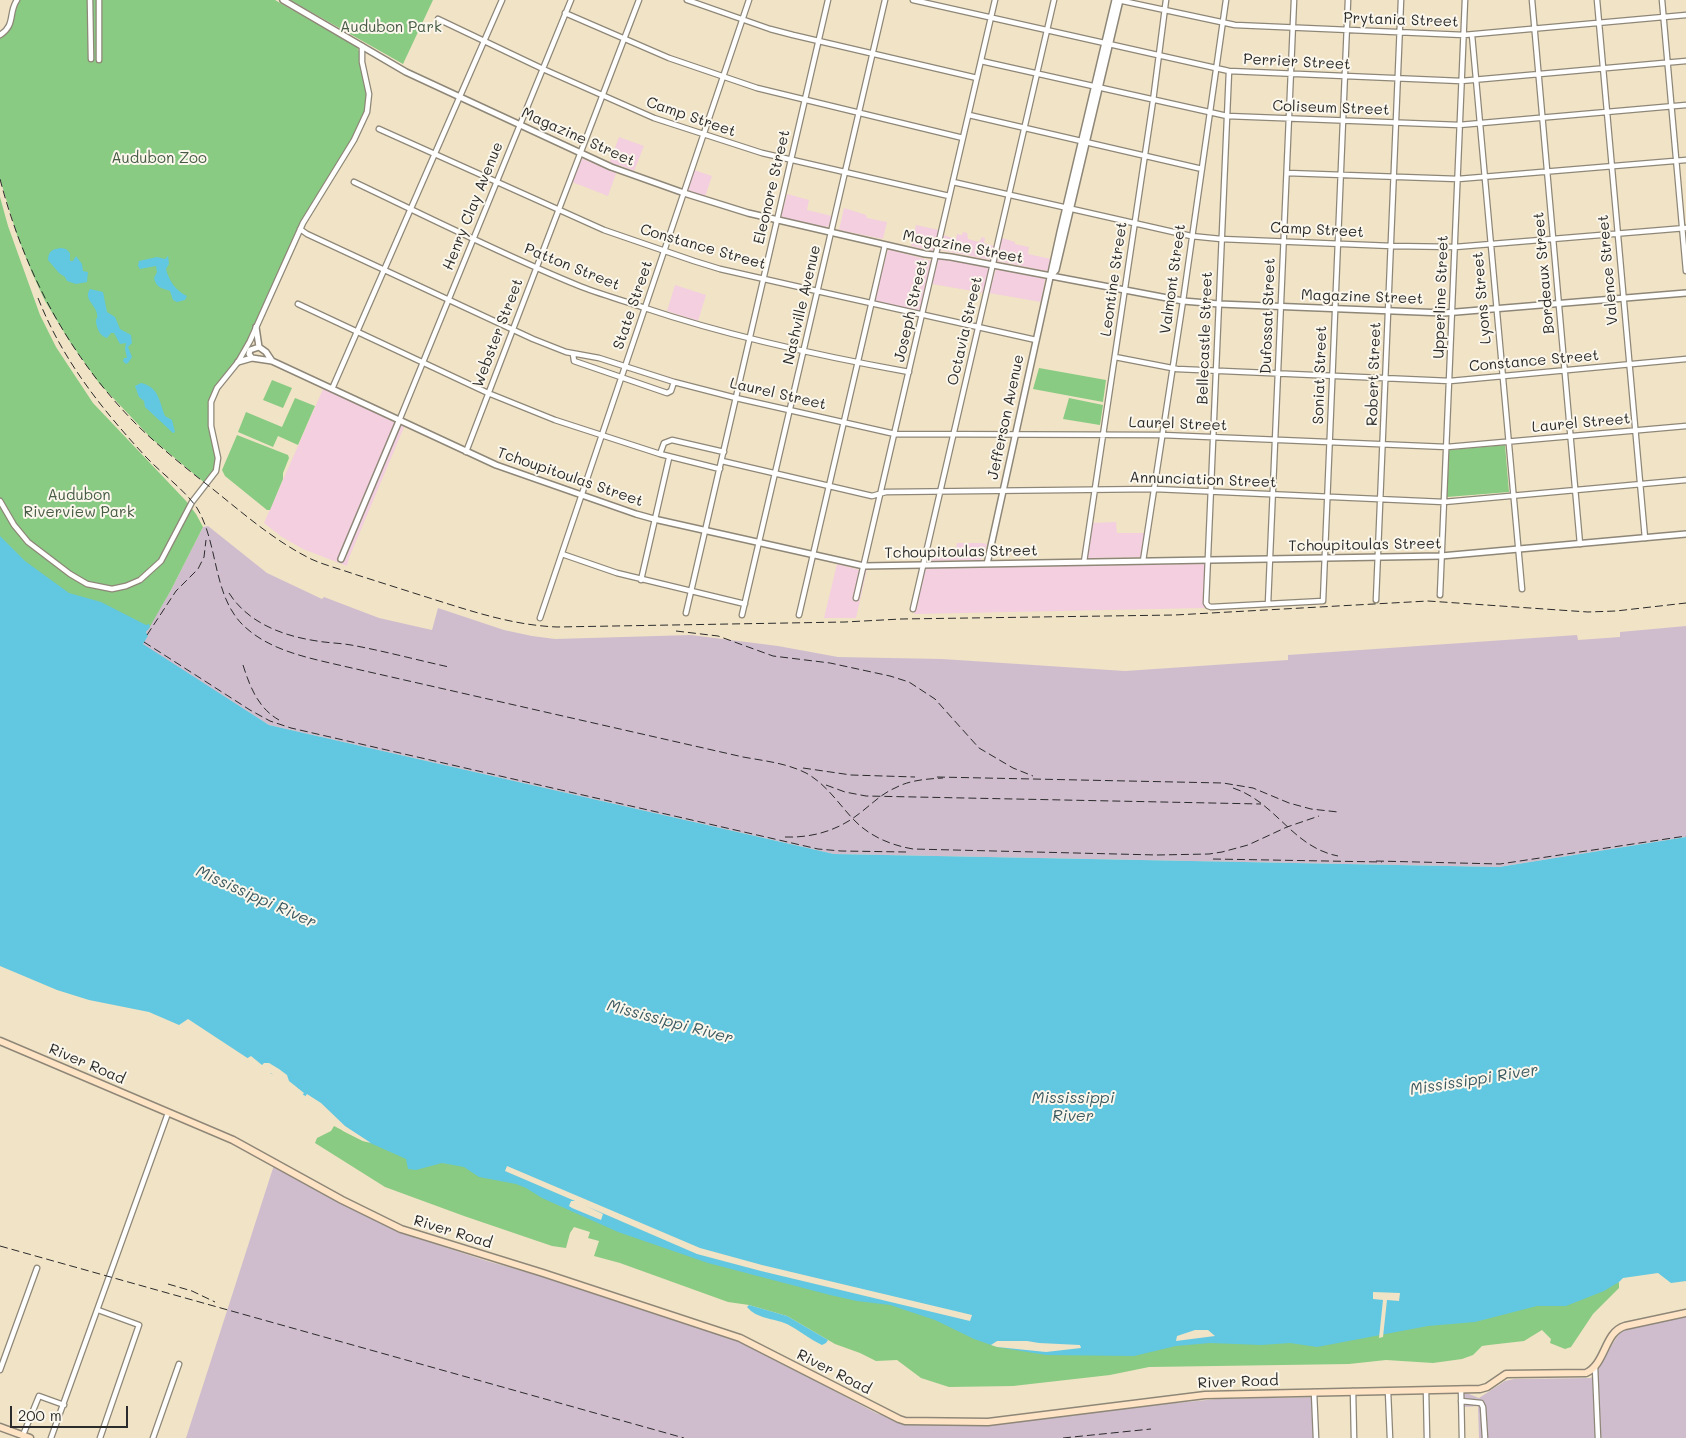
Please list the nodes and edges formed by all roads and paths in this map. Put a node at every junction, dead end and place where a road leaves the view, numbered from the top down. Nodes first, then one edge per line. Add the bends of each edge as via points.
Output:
1 (17, 0) edge
2 (90, 0) edge
3 (99, 0) edge
4 (283, 0) edge
5 (502, 0) edge
6 (571, 0) edge
7 (639, 0) edge
8 (687, 0) edge
9 (749, 0) edge
10 (828, 0) edge
11 (885, 0) edge
12 (913, 0) edge
13 (942, 0) edge
14 (995, 0) edge
15 (1054, 0) edge
16 (1118, 0) edge
17 (1166, 0) edge
18 (1226, 0) edge
19 (1294, 0) edge
20 (1348, 0) edge
21 (1402, 0) edge
22 (1466, 0) edge
23 (1532, 0) edge
24 (1597, 0) edge
25 (1662, 0) edge
26 (940, 6) junction
27 (1165, 10) junction
28 (565, 14) junction
29 (1686, 15) edge
30 (1663, 17) junction
31 (991, 18) junction
32 (438, 19) dead end
33 (742, 19) junction
34 (1599, 23) junction
35 (1222, 24) junction
36 (1293, 28) junction
37 (1535, 29) junction
38 (1047, 30) junction
39 (1346, 31) junction
40 (1400, 33) junction
41 (0, 35) edge
42 (1464, 35) junction
43 (1472, 35) junction
44 (624, 40) junction
45 (819, 41) junction
46 (484, 42) junction
47 (1107, 44) junction
48 (362, 46) junction
49 (872, 53) junction
50 (1159, 56) junction
51 (90, 59) dead end
52 (99, 60) dead end
53 (981, 61) junction
54 (1686, 61) edge
55 (1667, 63) junction
56 (1603, 68) junction
57 (543, 70) junction
58 (1215, 70) junction
59 (1229, 71) junction
60 (1037, 74) junction
61 (1291, 74) junction
62 (1539, 74) junction
63 (722, 77) junction
64 (1345, 77) junction
65 (977, 78) junction
66 (1398, 79) junction
67 (1476, 80) junction
68 (1461, 81) junction
69 (1096, 87) junction
70 (460, 97) junction
71 (603, 97) junction
72 (805, 101) junction
73 (1153, 101) junction
74 (1686, 105) edge
75 (1671, 107) junction
76 (1607, 112) junction
77 (858, 113) junction
78 (1210, 114) junction
79 (968, 115) junction
80 (1227, 116) junction
81 (1543, 118) junction
82 (1289, 119) junction
83 (1343, 121) junction
84 (1397, 123) junction
85 (1480, 124) junction
86 (520, 125) junction
87 (1459, 125) junction
88 (1024, 127) junction
89 (379, 128) dead end
90 (703, 134) junction
91 (963, 138) junction
92 (1084, 140) junction
93 (436, 154) junction
94 (581, 154) junction
95 (1144, 154) junction
96 (792, 160) junction
97 (1686, 160) edge
98 (1676, 161) junction
99 (1612, 167) junction
100 (1202, 169) junction
101 (845, 172) junction
102 (1548, 172) junction
103 (1287, 173) junction
104 (1341, 175) junction
105 (1394, 177) junction
106 (1484, 178) junction
107 (1458, 179) junction
108 (497, 181) junction
109 (354, 182) dead end
110 (953, 182) junction
111 (684, 193) junction
112 (1009, 194) junction
113 (950, 196) junction
114 (1069, 207) junction
115 (411, 209) junction
116 (558, 210) junction
117 (778, 220) junction
118 (1134, 222) junction
119 (1684, 228) edge
120 (300, 229) junction
121 (832, 232) junction
122 (1618, 234) junction
123 (1191, 236) junction
124 (473, 239) junction
125 (1222, 239) junction
126 (1553, 239) junction
127 (1284, 242) junction
128 (885, 244) junction
129 (1338, 244) junction
130 (1490, 245) junction
131 (1392, 246) junction
132 (1455, 247) junction
133 (665, 250) junction
134 (936, 256) junction
135 (992, 265) junction
136 (536, 267) junction
137 (384, 271) junction
138 (1686, 271) edge
139 (1050, 276) junction
140 (764, 279) junction
141 (1125, 290) junction
142 (817, 291) junction
143 (1686, 293) edge
144 (1624, 298) junction
145 (448, 300) junction
146 (1183, 301) junction
147 (871, 303) junction
148 (298, 304) dead end
149 (1219, 304) junction
150 (1559, 304) junction
151 (1281, 307) junction
152 (645, 308) junction
153 (1336, 309) junction
154 (1496, 309) junction
155 (1389, 311) junction
156 (1452, 313) junction
157 (922, 315) junction
158 (256, 327) junction
159 (978, 328) junction
160 (512, 329) junction
161 (357, 332) junction
162 (750, 338) junction
163 (1036, 340) junction
164 (259, 347) junction
165 (804, 351) junction
166 (573, 354) junction
167 (1115, 357) junction
168 (252, 358) junction
169 (1686, 359) edge
170 (272, 361) junction
171 (238, 362) junction
172 (423, 362) junction
173 (858, 363) junction
174 (1629, 364) junction
175 (625, 366) junction
176 (1172, 368) junction
177 (1565, 370) junction
178 (1216, 371) junction
179 (909, 372) junction
180 (1278, 374) junction
181 (1333, 376) junction
182 (1502, 376) junction
183 (621, 378) junction
184 (1386, 378) junction
185 (1450, 381) junction
186 (674, 382) junction
187 (332, 389) junction
188 (488, 393) junction
189 (736, 398) junction
190 (790, 410) junction
191 (399, 421) junction
192 (844, 422) junction
193 (1686, 426) edge
194 (1635, 430) junction
195 (1016, 433) junction
196 (895, 434) junction
197 (954, 434) junction
198 (1103, 434) junction
199 (1162, 435) junction
200 (602, 436) junction
201 (1571, 436) junction
202 (1213, 437) junction
203 (1275, 440) junction
204 (1330, 442) junction
205 (1508, 442) junction
206 (1383, 445) junction
207 (1447, 447) junction
208 (466, 452) junction
209 (724, 452) junction
210 (660, 454) junction
211 (669, 458) junction
212 (722, 461) junction
213 (720, 469) junction
214 (775, 474) junction
215 (1686, 480) edge
216 (1640, 484) junction
217 (829, 487) junction
218 (1095, 489) junction
219 (1155, 489) junction
220 (1003, 490) junction
221 (1576, 490) junction
222 (940, 492) junction
223 (1210, 492) junction
224 (881, 494) junction
225 (1273, 495) junction
226 (1513, 495) junction
227 (582, 496) junction
228 (1327, 497) junction
229 (1380, 499) junction
230 (0, 501) edge
231 (1444, 502) junction
232 (654, 519) junction
233 (706, 531) junction
234 (1686, 534) edge
235 (1645, 538) junction
236 (759, 543) junction
237 (1580, 544) junction
238 (1518, 550) junction
239 (562, 554) junction
240 (813, 556) junction
241 (1441, 556) junction
242 (1378, 557) junction
243 (1324, 558) junction
244 (341, 559) dead end
245 (1270, 559) junction
246 (1207, 560) junction
247 (1143, 561) junction
248 (1084, 562) junction
249 (987, 564) junction
250 (924, 565) junction
251 (864, 566) junction
252 (641, 580) junction
253 (1522, 589) dead end
254 (691, 592) junction
255 (1440, 595) dead end
256 (856, 598) dead end
257 (1376, 600) dead end
258 (745, 604) junction
259 (1268, 604) junction
260 (913, 609) dead end
261 (686, 613) dead end
262 (742, 615) dead end
263 (799, 615) dead end
264 (540, 618) dead end
265 (0, 1041) edge
266 (168, 1113) junction
267 (37, 1268) dead end
268 (98, 1310) junction
269 (1686, 1313) edge
270 (180, 1364) dead end
271 (1595, 1367) junction
272 (0, 1370) edge
273 (1426, 1390) junction
274 (1461, 1390) junction
275 (1353, 1391) junction
276 (1388, 1391) junction
277 (1314, 1392) junction
278 (1461, 1401) junction
279 (64, 1405) junction
280 (0, 1427) edge
281 (27, 1437) edge
282 (51, 1438) edge
283 (100, 1438) edge
284 (153, 1438) edge
285 (1316, 1438) edge
286 (1354, 1438) edge
287 (1390, 1438) edge
288 (1426, 1438) edge
289 (1462, 1438) edge
290 (1485, 1438) edge
291 (1598, 1438) edge

1 - 41 street via 13,5 10,26
2 - 51 street
3 - 52 street
4 - 48 street, Magazine Street
5 - 46 street
6 - 28 street, Henry Clay Avenue
7 - 44 street, Webster Street
8 - 33 street
9 - 33 street, State Street
10 - 45 street, Eleonore Street
11 - 49 street, Nashville Avenue
12 - 26 street, Perrier Street
13 - 26 street
14 - 31 street, Joseph Street
15 - 38 street, Octavia Street
16 - 27 street, Prytania Street
16 - 47 street, Jefferson Avenue
17 - 27 street, Leontine Street
18 - 35 street, Valmont Street
19 - 36 street, Dufossat Street
20 - 39 street, Soniat Street
21 - 40 street, Robert Street
22 - 42 street, Upperline Street
23 - 37 street, Bordeaux Street
24 - 34 street, Valence Street
25 - 30 street
26 - 31 street, Perrier Street
27 - 35 street, Prytania Street
27 - 50 street, Leontine Street
28 - 44 street
28 - 57 street, Henry Clay Avenue
29 - 30 street, Prytania Street
30 - 34 street, Prytania Street
30 - 55 street
31 - 38 street, Perrier Street
31 - 53 street, Joseph Street
32 - 46 street, Camp Street
33 - 45 street
33 - 63 street, State Street
34 - 37 street, Prytania Street
34 - 56 street, Valence Street
35 - 36 street, Prytania Street
35 - 58 street, Valmont Street
36 - 39 street, Prytania Street
36 - 61 street, Dufossat Street
37 - 43 street, Prytania Street
37 - 62 street, Bordeaux Street
38 - 47 street, Perrier Street
38 - 60 street, Octavia Street
39 - 40 street, Prytania Street
39 - 64 street, Soniat Street
40 - 42 street, Prytania Street
40 - 66 street, Robert Street
42 - 43 street, Prytania Street
42 - 68 street, Upperline Street
43 - 67 street, Lyons Street
44 - 63 street
44 - 71 street, Webster Street
45 - 49 street
45 - 72 street, Eleonore Street
46 - 57 street, Camp Street
46 - 70 street
47 - 50 street, Perrier Street
47 - 69 street, Jefferson Avenue
48 - 70 street, Magazine Street via 406,72
48 - 120 street via 369,94 367,112 354,140
49 - 65 street
49 - 77 street, Nashville Avenue
50 - 58 street, Perrier Street
50 - 73 street, Leontine Street
53 - 60 street, Coliseum Street
53 - 65 street, Joseph Street
54 - 55 street, Perrier Street
55 - 56 street, Perrier Street
55 - 75 street
56 - 62 street, Perrier Street
56 - 76 street, Valence Street
57 - 71 street, Camp Street
57 - 86 street, Henry Clay Avenue
58 - 59 street, Perrier Street
58 - 78 street, Valmont Street
59 - 61 street, Perrier Street
59 - 80 street, Bellecastle Street
60 - 69 street, Coliseum Street
60 - 88 street, Octavia Street
61 - 64 street, Perrier Street
61 - 82 street, Dufossat Street
62 - 67 street, Perrier Street
62 - 81 street, Bordeaux Street
63 - 72 street
63 - 90 street, State Street
64 - 66 street, Perrier Street
64 - 83 street, Soniat Street
65 - 79 street, Joseph Street
66 - 68 street, Perrier Street
66 - 84 street, Robert Street
67 - 68 street, Perrier Street
67 - 85 street, Lyons Street
68 - 87 street, Upperline Street
69 - 73 street, Coliseum Street
69 - 92 street, Jefferson Avenue
70 - 86 street, Magazine Street
70 - 93 street
71 - 90 street, Camp Street
71 - 94 street, Webster Street
72 - 77 street
72 - 96 street, Eleonore Street
73 - 78 street, Coliseum Street
73 - 95 street, Leontine Street
74 - 75 street, Coliseum Street
75 - 76 street, Coliseum Street
75 - 98 street
76 - 81 street, Coliseum Street
76 - 99 street, Valence Street
77 - 91 street
77 - 101 street, Nashville Avenue
78 - 80 street, Coliseum Street
78 - 100 street, Valmont Street
79 - 88 street
79 - 91 street, Joseph Street
80 - 82 street, Coliseum Street
80 - 125 street, Bellecastle Street
81 - 85 street, Coliseum Street
81 - 102 street, Bordeaux Street
82 - 83 street, Coliseum Street
82 - 103 street, Dufossat Street
83 - 84 street, Coliseum Street
83 - 104 street, Soniat Street
84 - 87 street, Coliseum Street
84 - 105 street, Robert Street
85 - 87 street, Coliseum Street
85 - 106 street, Lyons Street
86 - 94 street, Magazine Street
86 - 108 street, Henry Clay Avenue
87 - 107 street, Upperline Street
88 - 92 street
88 - 112 street, Octavia Street
89 - 93 street, Constance Street
90 - 96 street, Camp Street via 742,148
90 - 111 street, State Street
91 - 110 street, Joseph Street
92 - 95 street
92 - 114 street, Jefferson Avenue
93 - 108 street, Constance Street
93 - 115 street
94 - 111 street, Magazine Street
94 - 116 street, Webster Street
95 - 100 street
95 - 118 street, Leontine Street
96 - 101 street, Camp Street
96 - 117 street, Eleonore Street
97 - 98 street
98 - 99 street
98 - 119 street
99 - 102 street
99 - 122 street, Valence Street
100 - 123 street, Valmont Street
101 - 113 street, Camp Street
101 - 121 street, Nashville Avenue
102 - 106 street
102 - 126 street, Bordeaux Street
103 - 104 street
103 - 127 street, Dufossat Street
104 - 105 street
104 - 129 street, Soniat Street
105 - 107 street
105 - 131 street, Robert Street
106 - 107 street
106 - 130 street, Lyons Street
107 - 132 street, Upperline Street
108 - 116 street, Constance Street
108 - 124 street, Henry Clay Avenue
109 - 115 street, Patton Street
110 - 112 street, Camp Street
110 - 113 street, Joseph Street
111 - 117 street, Magazine Street
111 - 133 street, State Street
112 - 114 street, Camp Street
112 - 135 street, Octavia Street
113 - 134 street, Joseph Street
114 - 118 street, Camp Street
114 - 139 street, Jefferson Avenue via 1056,270
115 - 124 street, Patton Street
115 - 137 street
116 - 133 street, Constance Street via 604,230
116 - 136 street, Webster Street
117 - 121 street, Magazine Street
117 - 140 street, Eleonore Street
118 - 123 street, Camp Street
118 - 141 street, Leontine Street
119 - 122 street, Camp Street
119 - 138 street
120 - 137 street, Laurel Street
120 - 158 street
121 - 128 street, Magazine Street
121 - 142 street, Nashville Avenue
122 - 126 street, Camp Street
122 - 144 street, Valence Street
123 - 125 street, Camp Street
123 - 146 street, Valmont Street
124 - 136 street, Patton Street
124 - 145 street, Henry Clay Avenue
125 - 127 street, Camp Street
125 - 149 street, Bellecastle Street
126 - 130 street, Camp Street
126 - 150 street, Bordeaux Street
127 - 129 street, Camp Street
127 - 151 street, Dufossat Street
128 - 134 street, Magazine Street
128 - 147 street
129 - 131 street, Camp Street
129 - 153 street, Soniat Street
130 - 132 street, Camp Street
130 - 154 street, Lyons Street
131 - 132 street, Camp Street
131 - 155 street, Robert Street
132 - 156 street, Upperline Street
133 - 140 street, Constance Street via 720,269
133 - 152 street, State Street
134 - 135 street, Magazine Street
134 - 157 street, Joseph Street
135 - 139 street, Magazine Street
135 - 159 street, Octavia Street
136 - 152 street, Patton Street via 578,286
136 - 160 street, Webster Street
137 - 145 street, Laurel Street
137 - 161 street
139 - 141 street, Magazine Street
139 - 163 street, Jefferson Avenue
140 - 142 street, Constance Street
140 - 162 street, Eleonore Street
141 - 146 street, Magazine Street
141 - 167 street, Leontine Street
142 - 147 street, Constance Street
142 - 165 street, Nashville Avenue
143 - 144 street, Magazine Street
144 - 150 street, Magazine Street
144 - 174 street, Valence Street
145 - 160 street, Laurel Street
145 - 172 street, Henry Clay Avenue
146 - 149 street, Magazine Street
146 - 176 street, Valmont Street
147 - 157 street, Constance Street
147 - 173 street
148 - 161 street
149 - 151 street, Magazine Street
149 - 178 street, Bellecastle Street
150 - 154 street, Magazine Street
150 - 177 street, Bordeaux Street
151 - 153 street, Magazine Street
151 - 180 street, Dufossat Street
152 - 162 street, Patton Street
152 - 175 street, State Street
153 - 155 street, Magazine Street
153 - 181 street, Soniat Street
154 - 156 street, Magazine Street
154 - 182 street, Lyons Street
155 - 156 street, Magazine Street
155 - 184 street, Robert Street
156 - 185 street, Upperline Street
157 - 159 street, Constance Street
157 - 179 street, Joseph Street
158 - 164 street
158 - 171 street
159 - 163 street, Constance Street
159 - 197 street, Octavia Street
160 - 166 street, Laurel Street
160 - 188 street, Webster Street
161 - 172 street
161 - 187 street
162 - 165 street, Patton Street
162 - 189 street, Eleonore Street
163 - 195 street, Jefferson Avenue
164 - 168 street via 250,350
164 - 170 street, Tchoupitoulas Street
165 - 173 street, Patton Street
165 - 190 street, Nashville Avenue
166 - 175 street, Laurel Street
166 - 183 street, Laurel Street via 574,361
167 - 176 street, Constance Street
167 - 198 street, Leontine Street
168 - 170 street, Tchoupitoulas Street
168 - 171 street, Tchoupitoulas Street
169 - 174 street, Constance Street
170 - 187 street, Tchoupitoulas Street
171 - 230 street via 217,388 211,402 211,426 218,458 216,471 192,502 161,561 140,580 112,589 87,584 28,542
172 - 188 street
172 - 191 street, Henry Clay Avenue
173 - 179 street, Patton Street
173 - 192 street
174 - 177 street, Constance Street
174 - 194 street, Valence Street
175 - 183 street, State Street
175 - 186 street, Laurel Street
176 - 178 street, Constance Street
176 - 199 street, Valmont Street
177 - 182 street, Constance Street
177 - 201 street, Bordeaux Street
178 - 180 street, Constance Street
178 - 202 street, Bellecastle Street
179 - 196 street, Joseph Street
180 - 181 street, Constance Street
180 - 203 street, Dufossat Street
181 - 184 street, Constance Street
181 - 204 street, Soniat Street
182 - 185 street, Constance Street
182 - 205 street, Lyons Street
183 - 186 street, Laurel Street via 667,393
183 - 200 street, State Street
184 - 185 street, Constance Street
184 - 206 street, Robert Street
185 - 207 street, Upperline Street
186 - 189 street, Laurel Street
187 - 191 street, Tchoupitoulas Street
188 - 200 street
188 - 208 street, Webster Street
189 - 190 street, Laurel Street
189 - 209 street, Eleonore Street
190 - 192 street, Laurel Street
190 - 214 street, Nashville Avenue
191 - 208 street, Tchoupitoulas Street
191 - 244 street
192 - 196 street, Laurel Street
192 - 217 street
193 - 194 street, Laurel Street
194 - 201 street, Laurel Street
194 - 216 street, Valence Street
195 - 197 street, Laurel Street
195 - 198 street, Laurel Street
195 - 220 street, Jefferson Avenue
196 - 197 street, Laurel Street
196 - 224 street, Joseph Street
197 - 222 street, Octavia Street
198 - 199 street, Laurel Street
198 - 218 street, Leontine Street
199 - 202 street, Laurel Street
199 - 219 street, Valmont Street
200 - 210 street
200 - 227 street, State Street
201 - 205 street, Laurel Street
201 - 221 street, Bordeaux Street
202 - 203 street, Laurel Street
202 - 223 street, Bellecastle Street
203 - 204 street, Laurel Street
203 - 225 street, Dufossat Street
204 - 206 street, Laurel Street
204 - 228 street, Soniat Street
205 - 207 street, Laurel Street
205 - 226 street, Lyons Street
206 - 207 street, Laurel Street
206 - 229 street, Robert Street
207 - 231 street, Upperline Street
208 - 227 street, Tchoupitoulas Street
209 - 210 street via 668,440
209 - 212 street, Eleonore Street
210 - 211 street
211 - 213 street
211 - 232 street
212 - 213 street, Eleonore Street
212 - 214 street, Annunciation Street
213 - 233 street, Eleonore Street
214 - 217 street, Annunciation Street
214 - 236 street, Nashville Avenue
215 - 216 street, Annunciation Street
216 - 221 street, Annunciation Street
216 - 235 street, Valence Street
217 - 224 street, Annunciation Street via 872,496
217 - 240 street
218 - 219 street, Annunciation Street
218 - 220 street, Annunciation Street
218 - 248 street, Leontine Street
219 - 223 street, Annunciation Street
219 - 247 street, Valmont Street
220 - 222 street, Annunciation Street
220 - 249 street, Jefferson Avenue
221 - 226 street, Annunciation Street
221 - 237 street, Bordeaux Street
222 - 224 street, Annunciation Street
222 - 250 street, Octavia Street
223 - 225 street, Annunciation Street
223 - 246 street, Bellecastle Street
224 - 251 street, Joseph Street
225 - 228 street, Annunciation Street
225 - 245 street, Dufossat Street
226 - 231 street, Annunciation Street
226 - 238 street, Lyons Street
227 - 232 street, Tchoupitoulas Street
227 - 239 street, State Street
228 - 229 street, Annunciation Street
228 - 243 street, Soniat Street
229 - 231 street, Annunciation Street
229 - 242 street, Robert Street
231 - 241 street, Upperline Street
232 - 233 street, Tchoupitoulas Street
232 - 252 street
233 - 236 street, Tchoupitoulas Street
233 - 254 street, Eleonore Street
234 - 235 street, Tchoupitoulas Street
235 - 237 street, Tchoupitoulas Street
236 - 240 street, Tchoupitoulas Street
236 - 258 street, Nashville Avenue
237 - 238 street, Tchoupitoulas Street
238 - 241 street, Tchoupitoulas Street
238 - 253 street, Lyons Street
239 - 252 street
239 - 264 street, State Street
240 - 251 street, Tchoupitoulas Street
240 - 263 street
241 - 242 street, Tchoupitoulas Street
241 - 255 street, Upperline Street
242 - 243 street, Tchoupitoulas Street
242 - 257 street, Robert Street
243 - 245 street, Tchoupitoulas Street
243 - 259 street, Soniat Street via 1324,601
245 - 246 street, Tchoupitoulas Street
245 - 259 street, Dufossat Street
246 - 247 street, Tchoupitoulas Street
246 - 259 street, Bellecastle Street via 1206,605
247 - 248 street, Tchoupitoulas Street
248 - 249 street, Tchoupitoulas Street
249 - 250 street, Tchoupitoulas Street
250 - 251 street, Tchoupitoulas Street
250 - 260 street, Octavia Street
251 - 256 street, Joseph Street
252 - 254 street
254 - 258 street
254 - 261 street, Eleonore Street
258 - 262 street, Nashville Avenue
265 - 266 main road, River Road
266 - 268 street
266 - 277 main road, River Road via 233,1140 401,1229 740,1338 905,1421 988,1422 1175,1397
267 - 272 street
268 - 279 street
268 - 283 street via 139,1325
269 - 271 main road via 1617,1329
270 - 284 street
271 - 274 main road, River Road via 1577,1374 1506,1374 1487,1387
271 - 291 street
273 - 274 main road, River Road
273 - 276 main road, River Road
273 - 288 street
274 - 278 street
275 - 276 main road, River Road
275 - 277 main road, River Road
275 - 286 street
276 - 287 street
277 - 285 street
278 - 289 street
278 - 290 street via 1482,1403
279 - 281 street via 39,1396
279 - 282 street
280 - 281 main road

